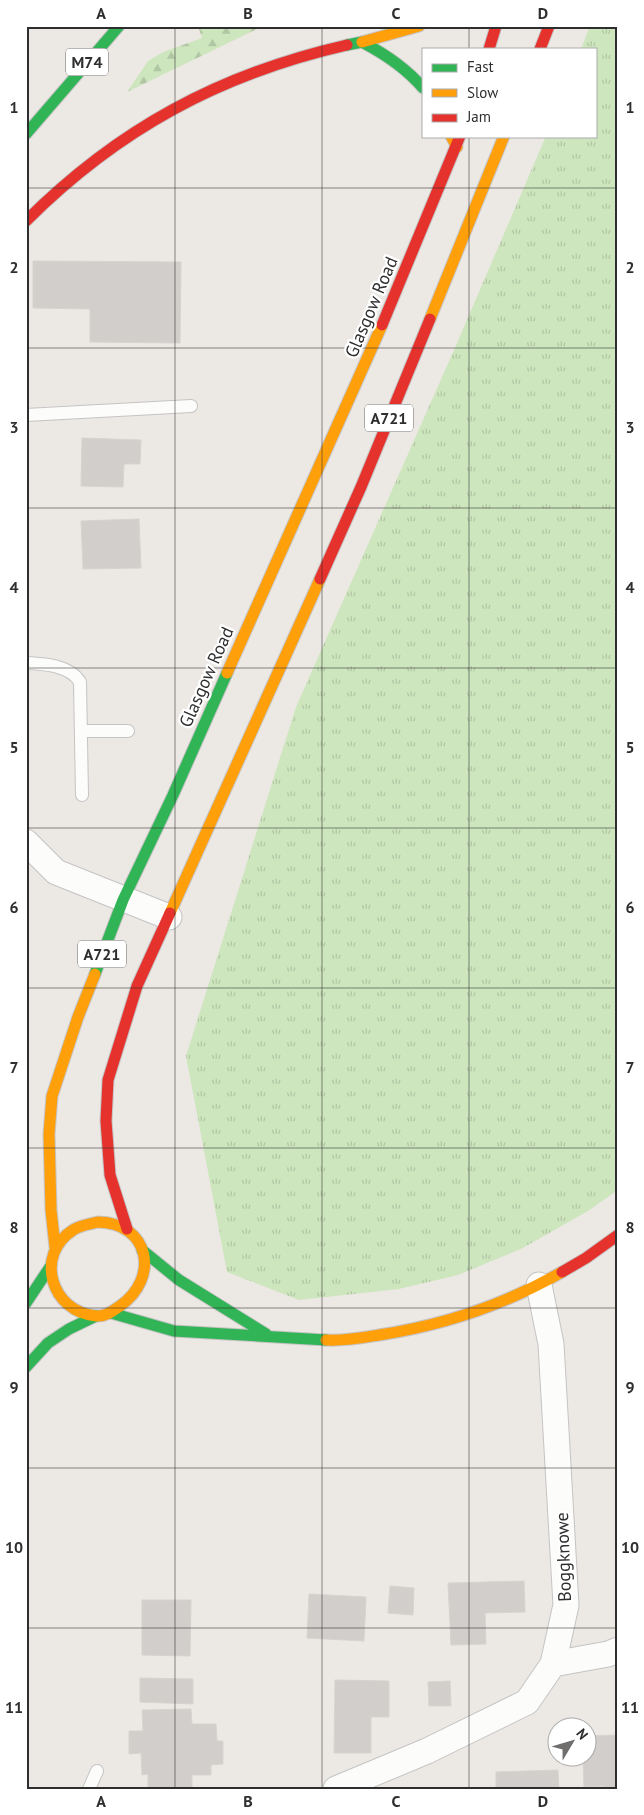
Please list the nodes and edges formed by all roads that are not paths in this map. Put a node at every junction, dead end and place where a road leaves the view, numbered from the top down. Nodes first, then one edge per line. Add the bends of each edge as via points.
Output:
1 (118, 26) edge
2 (419, 26) edge
3 (496, 26) edge
4 (549, 26) edge
5 (362, 42) junction
6 (489, 48) edge
7 (540, 48) edge
8 (422, 87) edge
9 (56, 98) junction
10 (26, 134) edge
11 (503, 138) edge
12 (26, 142) edge
13 (459, 142) edge
14 (26, 221) edge
15 (191, 406) dead end
16 (26, 415) edge
17 (26, 663) edge
18 (81, 730) junction
19 (128, 731) dead end
20 (82, 795) dead end
21 (26, 842) edge
22 (123, 900) junction
23 (168, 917) junction
24 (127, 1228) junction
25 (618, 1234) edge
26 (55, 1247) junction
27 (142, 1250) junction
28 (50, 1267) junction
29 (539, 1285) junction
30 (26, 1303) edge
31 (111, 1313) junction
32 (96, 1316) junction
33 (270, 1336) junction
34 (26, 1367) edge
35 (618, 1650) edge
36 (553, 1664) junction
37 (98, 1771) dead end
38 (89, 1789) edge
39 (336, 1789) edge

1 - 9 main road, M74
2 - 5 main road
3 - 6 main road
4 - 7 main road
5 - 8 main road via 388,56
5 - 14 main road via 252,72 161,116 85,167
9 - 10 main road, M74
9 - 12 main road, M74
11 - 23 main road, A721 via 361,487
13 - 22 main road, Glasgow Road / A721 via 375,343
15 - 16 lane
17 - 18 lane via 52,666 76,676 80,682
18 - 19 lane
18 - 20 lane
21 - 22 street via 56,872
22 - 23 street
22 - 26 main road, Glasgow Road / A721 via 52,1096 49,1134
23 - 24 main road, A721 via 138,986 108,1080 106,1121 110,1175
24 - 26 main road via 111,1222 85,1224 70,1231
24 - 27 main road
25 - 29 main road via 586,1258
26 - 28 main road
27 - 31 main road via 144,1270 141,1283 127,1301
27 - 33 main road via 178,1280
28 - 30 main road
28 - 32 main road via 53,1287 66,1303 78,1312
29 - 33 main road via 503,1302 449,1320 391,1333 338,1341
29 - 36 street, Boggknowe via 551,1344 566,1605
31 - 32 main road
31 - 33 main road via 174,1331
32 - 34 main road via 48,1343
35 - 36 street
36 - 39 street, Boggknowe via 526,1702 427,1751
37 - 38 lane

